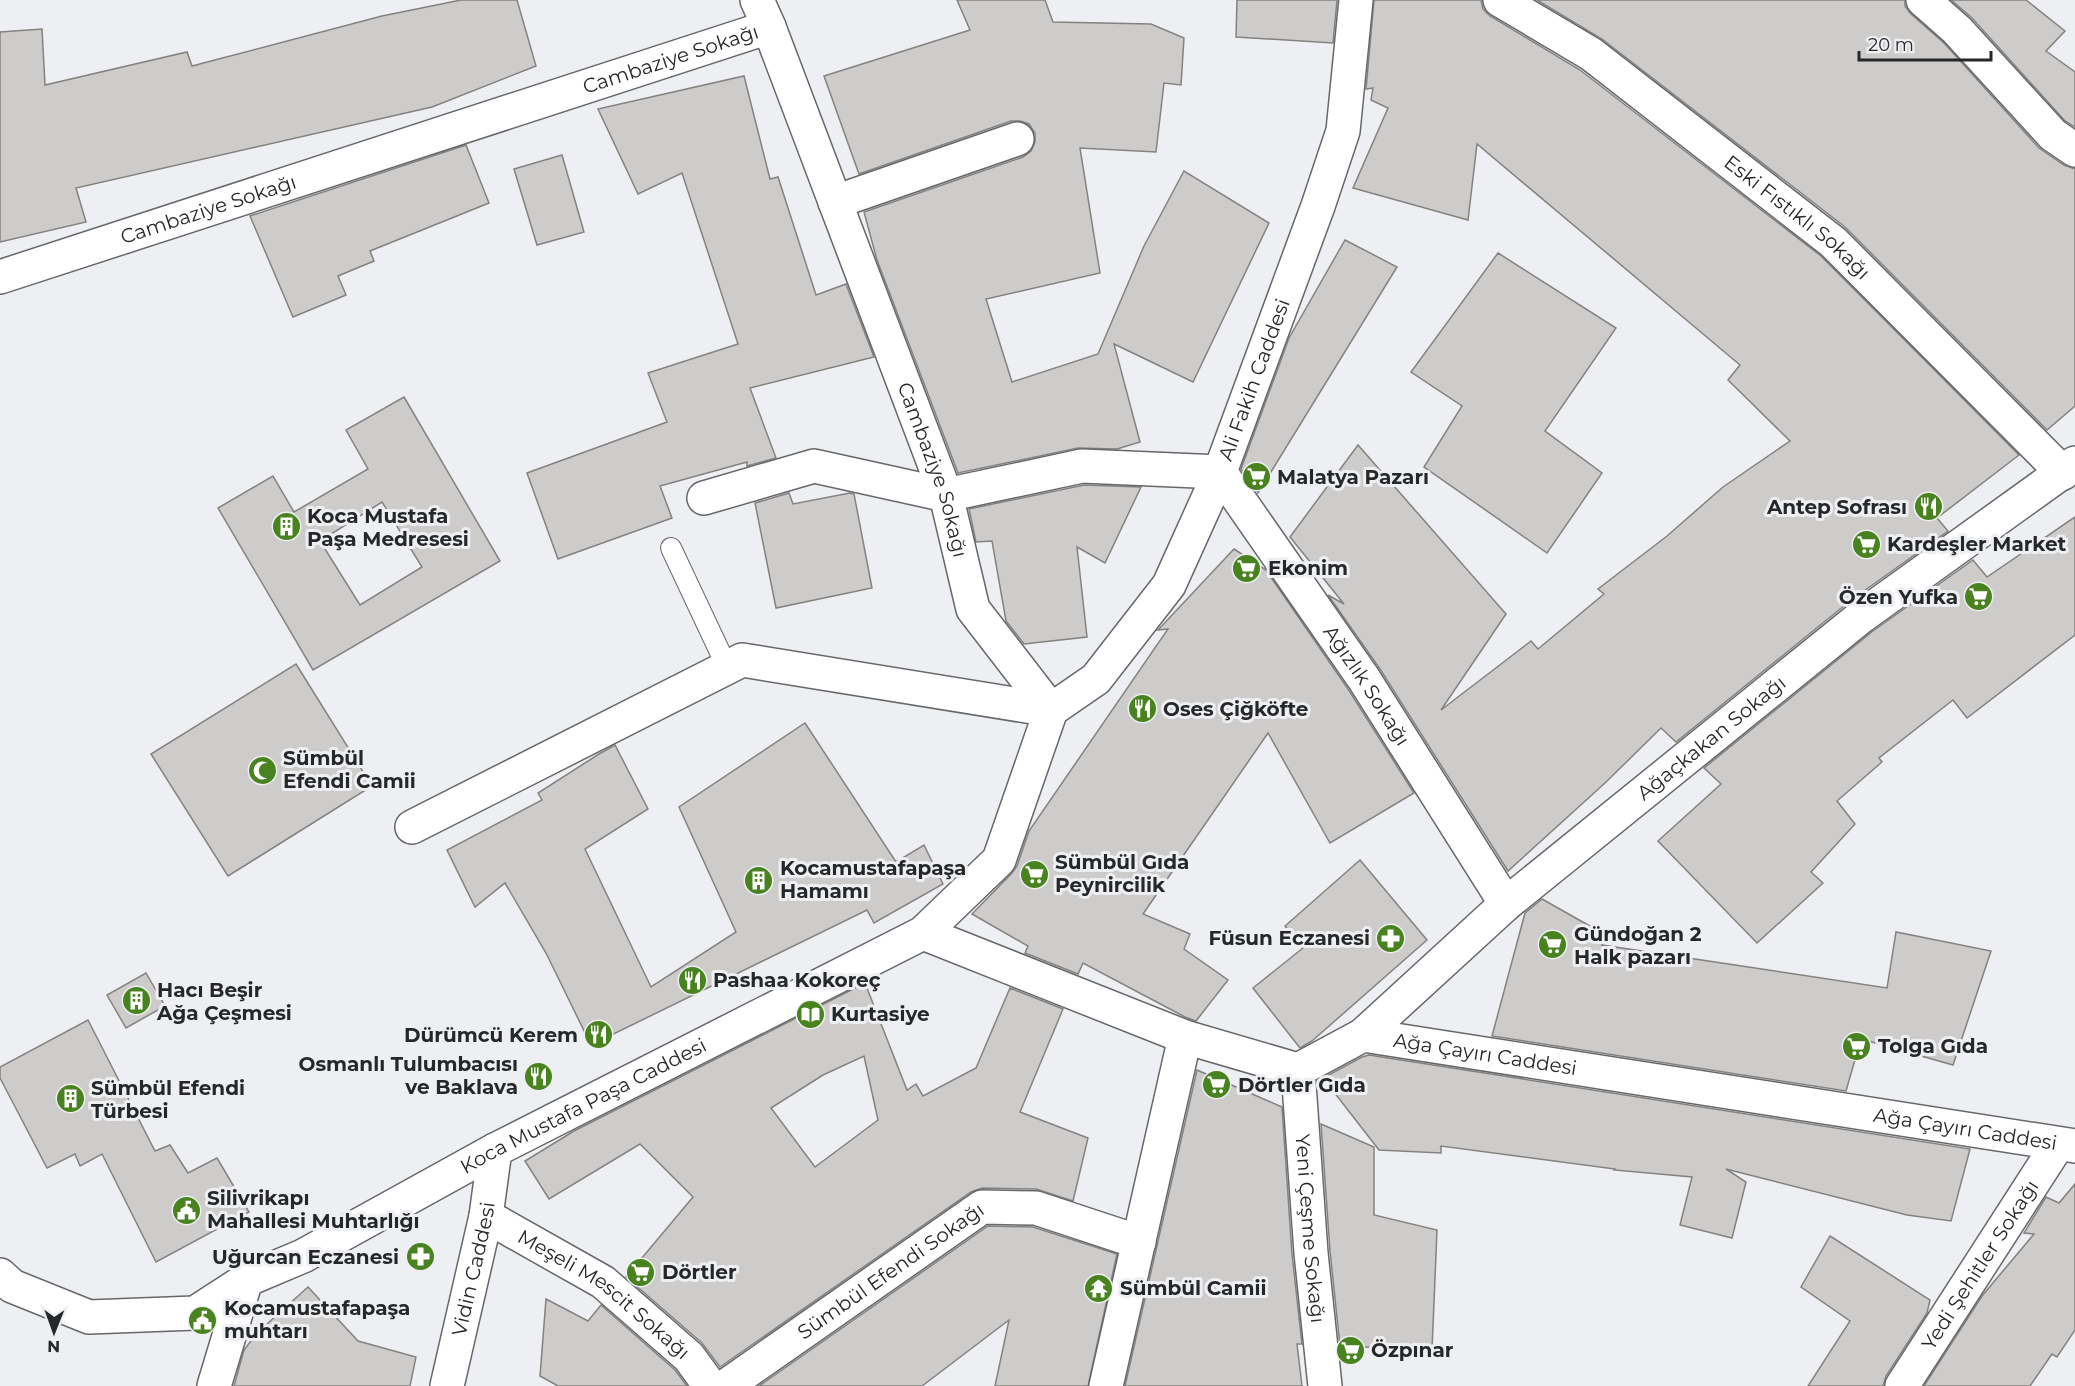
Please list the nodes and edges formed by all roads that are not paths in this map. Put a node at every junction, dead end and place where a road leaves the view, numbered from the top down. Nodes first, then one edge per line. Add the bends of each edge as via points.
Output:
1 (1356, 0) edge
2 (1500, 0) edge
3 (1923, 0) edge
4 (763, 13) edge
5 (1017, 139) dead end
6 (2075, 150) edge
7 (835, 202) junction
8 (0, 277) edge
9 (2069, 468) edge
10 (1220, 472) junction
11 (946, 495) junction
12 (704, 498) dead end
13 (671, 548) dead end
14 (735, 663) junction
15 (1052, 710) junction
16 (412, 827) dead end
17 (1506, 904) junction
18 (923, 933) junction
19 (1362, 1035) junction
20 (1185, 1036) junction
21 (1298, 1070) junction
22 (2067, 1145) edge
23 (495, 1150) junction
24 (486, 1216) junction
25 (1139, 1242) junction
26 (0, 1275) edge
27 (246, 1280) junction
28 (214, 1386) edge
29 (447, 1386) edge
30 (710, 1386) edge
31 (726, 1386) edge
32 (1106, 1386) edge
33 (1325, 1386) edge
34 (1902, 1386) edge

1 - 10 street, Ali Fakih Caddesi via 1343,131
2 - 9 street, Eski Fıstıklı Sokağı via 1591,54 1833,242
3 - 6 street via 1957,30 2053,135
4 - 7 street, Cambaziye Sokağı
4 - 8 street, Cambaziye Sokağı
5 - 7 street
7 - 11 street, Cambaziye Sokağı
9 - 17 street, Ağaçkakan Sokağı via 1862,616
10 - 11 street via 1082,466
10 - 15 street, Ali Fakih Caddesi via 1169,585 1096,679
10 - 17 street, Ağızlık Sokağı via 1364,679
11 - 12 street via 814,466
11 - 15 street, Cambaziye Sokağı via 973,609
13 - 14 lane
14 - 15 street
14 - 16 street
15 - 18 street, Koca Mustafa Paşa Caddesi via 999,860
17 - 19 street, Ağaçkakan Sokağı
18 - 20 street
18 - 23 street, Koca Mustafa Paşa Caddesi
19 - 21 street
19 - 22 street, Ağa Çayırı Caddesi
20 - 21 street
20 - 25 street
21 - 33 street, Yeni Çeşme Sokağı
22 - 34 street, Yedi Şehitler Sokağı
23 - 24 street, Vidin Caddesi
23 - 27 street, Koca Mustafa Paşa Caddesi via 303,1256
24 - 29 street, Vidin Caddesi
24 - 30 street, Meşeli Mescit Sokağı via 603,1282 689,1357
25 - 31 street, Sümbül Efendi Sokağı via 1036,1208 982,1207
25 - 32 street
26 - 27 street, Koca Mustafa Paşa Caddesi via 12,1286 88,1317 195,1313
27 - 28 street

